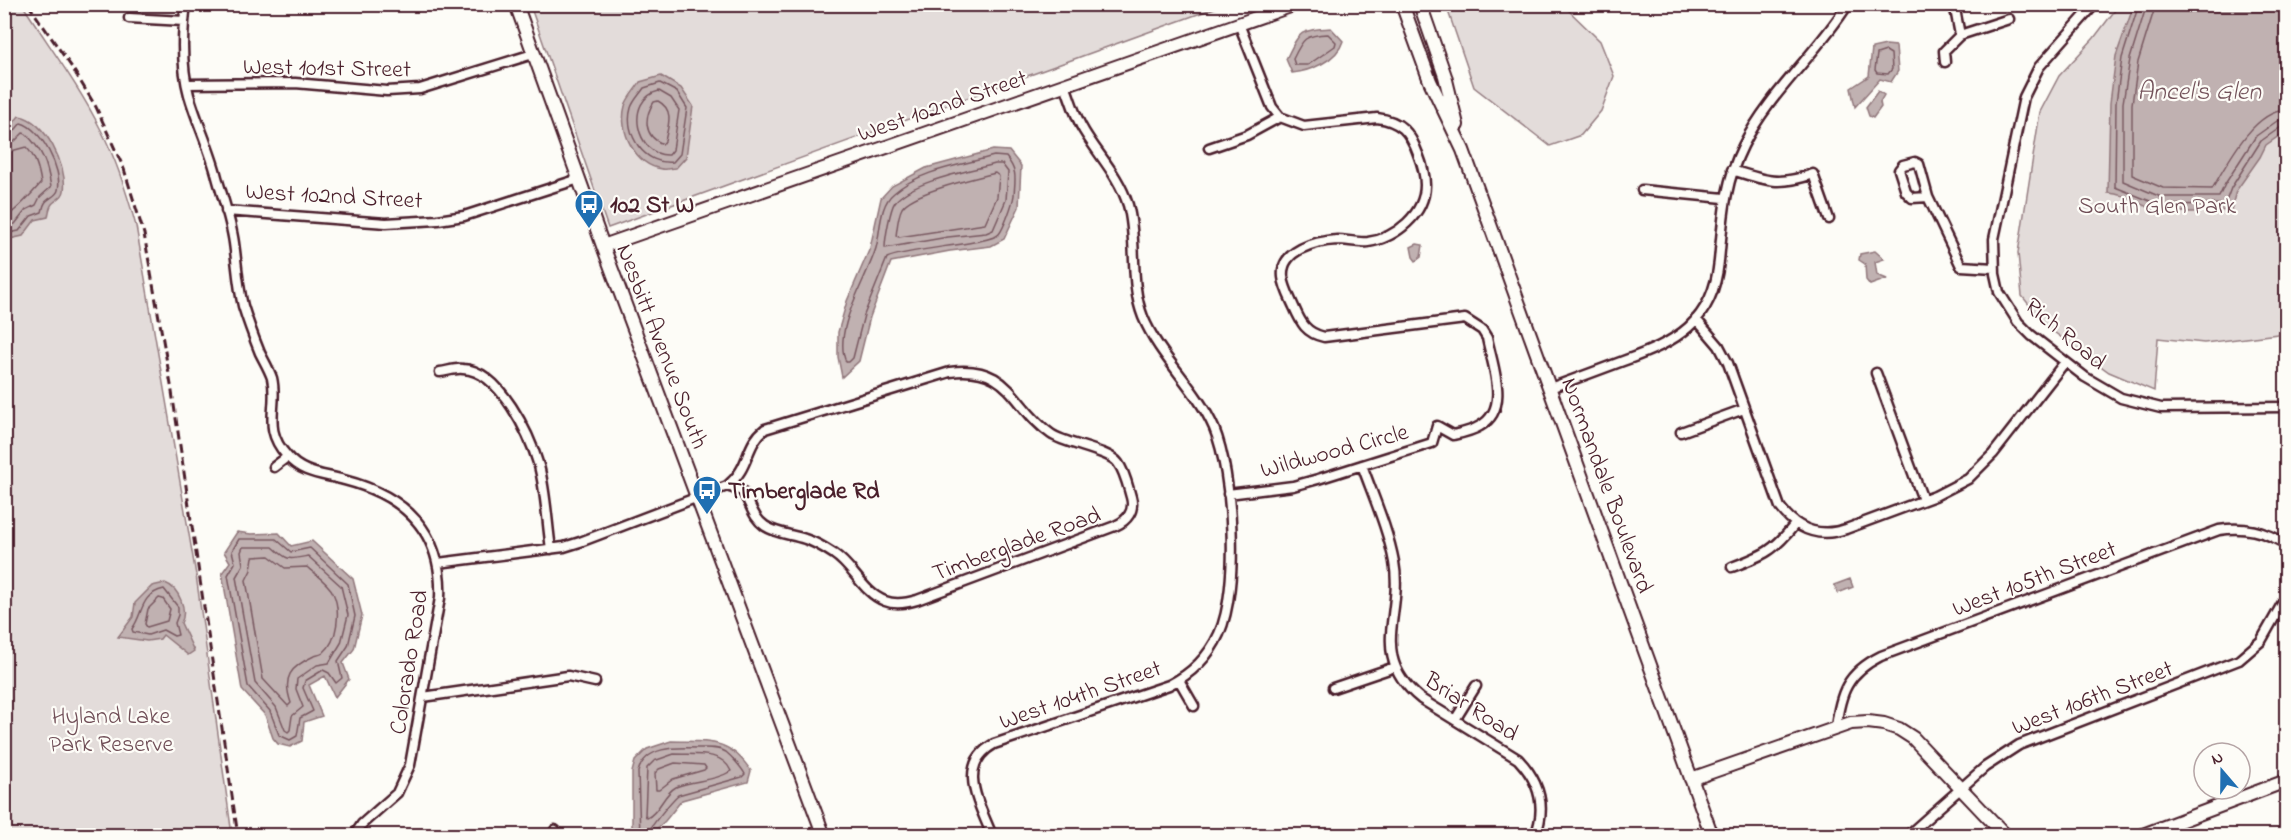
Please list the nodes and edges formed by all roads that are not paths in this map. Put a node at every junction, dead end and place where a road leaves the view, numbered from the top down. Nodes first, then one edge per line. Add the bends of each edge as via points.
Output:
1 (186, 4) edge
2 (516, 4) edge
3 (1296, 4) edge
4 (1402, 4) edge
5 (1420, 4) edge
6 (1848, 4) edge
7 (1954, 4) edge
8 (2095, 4) edge
9 (129, 18) dead end
10 (2009, 19) dead end
11 (184, 21) junction
12 (1239, 24) junction
13 (1960, 35) junction
14 (533, 54) junction
15 (1945, 62) dead end
16 (187, 84) junction
17 (1065, 85) junction
18 (1281, 117) junction
19 (1209, 148) dead end
20 (1463, 150) junction
21 (1732, 170) junction
22 (579, 179) junction
23 (1642, 190) dead end
24 (1928, 197) junction
25 (1724, 198) junction
26 (226, 211) junction
27 (1829, 219) dead end
28 (603, 246) junction
29 (1994, 268) junction
30 (1696, 320) junction
31 (2064, 362) junction
32 (440, 372) dead end
33 (1876, 373) dead end
34 (1550, 388) junction
35 (2286, 408) edge
36 (1744, 409) junction
37 (1681, 432) dead end
38 (287, 457) junction
39 (1362, 465) junction
40 (274, 466) dead end
41 (727, 486) junction
42 (701, 494) junction
43 (1228, 494) junction
44 (1923, 500) junction
45 (1796, 523) junction
46 (2286, 544) edge
47 (551, 549) junction
48 (438, 563) junction
49 (1732, 567) dead end
50 (2286, 597) edge
51 (1395, 667) junction
52 (1179, 680) junction
53 (595, 682) dead end
54 (1476, 686) dead end
55 (1333, 688) dead end
56 (423, 697) junction
57 (1194, 706) dead end
58 (1455, 720) junction
59 (1836, 728) junction
60 (1691, 779) junction
61 (2286, 781) edge
62 (1962, 788) junction
63 (354, 836) edge
64 (824, 836) edge
65 (992, 836) edge
66 (1535, 836) edge
67 (1712, 836) edge
68 (1907, 836) edge
69 (2006, 836) edge
70 (2140, 836) edge

1 - 11 street
2 - 14 street, Nesbitt Avenue South
3 - 12 street, West 102nd Street
4 - 20 street, Normandale Boulevard via 1430,81
5 - 20 street, Normandale Boulevard via 1445,76
6 - 21 street via 1772,99
7 - 13 street
8 - 29 street, Rich Road via 2039,67 2024,97 1994,239
9 - 11 street
10 - 13 street
11 - 16 street
12 - 17 street, West 102nd Street
12 - 18 street via 1272,107
13 - 15 street via 1944,51
14 - 16 street, West 101st Street via 420,89 387,91 295,83
14 - 22 street, Nesbitt Avenue South
16 - 26 street
17 - 28 street, West 102nd Street
17 - 43 street, West 104th Street via 1083,130 1120,185 1132,227 1142,315 1214,429
18 - 19 street via 1247,135
18 - 39 street, Wildwood Circle via 1304,126 1377,118 1400,124 1408,132 1424,173 1425,187 1415,214 1394,232 1372,242 1339,240 1309,246 1288,258 1282,275 1303,326 1316,335 1332,337 1465,319 1487,338 1497,390 1490,419 1453,435 1437,426 1432,443
20 - 34 street, Normandale Boulevard
21 - 25 street
21 - 27 street via 1791,182 1813,174
22 - 26 street, West 102nd Street via 464,216 438,220 386,223
22 - 28 street, Nesbitt Avenue South
23 - 25 street
24 - 24 street via 1912,198 1906,192 1899,170 1903,165 1919,164
24 - 29 street via 1961,266
25 - 30 street via 1718,274 1713,293
26 - 38 street via 243,304 272,379 273,432
28 - 42 street, Nesbitt Avenue South
29 - 31 street, Rich Road via 1999,292 2018,322
30 - 34 street via 1657,349
30 - 36 street via 1719,346
31 - 35 street, Rich Road via 2102,388 2140,404 2181,409
31 - 44 street via 1981,468 1952,489
32 - 47 street via 464,368 495,384 503,393 539,467
33 - 44 street
34 - 60 street, Normandale Boulevard
36 - 37 street
36 - 45 street via 1775,496
38 - 40 street
38 - 48 street, Colorado Road via 311,472 356,483 396,501 423,527
39 - 43 street, Wildwood Circle via 1293,486
39 - 51 street, Briar Road via 1395,564 1391,647
41 - 41 street, Timberglade Road via 742,472 752,444 765,429 963,370 998,381 1052,435 1113,458 1122,471 1132,509 1115,526 917,600 896,603 875,596 837,556 822,546 764,525 755,517 742,491
41 - 42 street
42 - 47 street via 580,542
42 - 64 street, Nesbitt Avenue South
43 - 52 street, West 104th Street via 1233,537 1226,613 1209,651
44 - 45 street via 1833,534 1820,534
45 - 49 street via 1770,551
46 - 59 street, West 105th Street via 2264,532 2219,530 1881,656 1849,682 1842,694
47 - 48 street
48 - 56 street, Colorado Road via 440,598
50 - 62 street, West 106th Street via 2261,641 2239,660 2019,745
51 - 55 street
51 - 58 street, Briar Road via 1408,689
52 - 57 street, West 104th Street
52 - 65 street, West 104th Street via 985,750 973,767 972,778
53 - 56 street via 568,676
54 - 58 street
56 - 63 street, Colorado Road via 405,779 397,793
58 - 66 street, Briar Road via 1518,759 1528,770 1540,796 1540,825
59 - 60 street
59 - 62 street via 1868,722 1899,729 1914,738
60 - 67 street, Normandale Boulevard
61 - 70 street
62 - 68 street, West 106th Street
62 - 69 street

